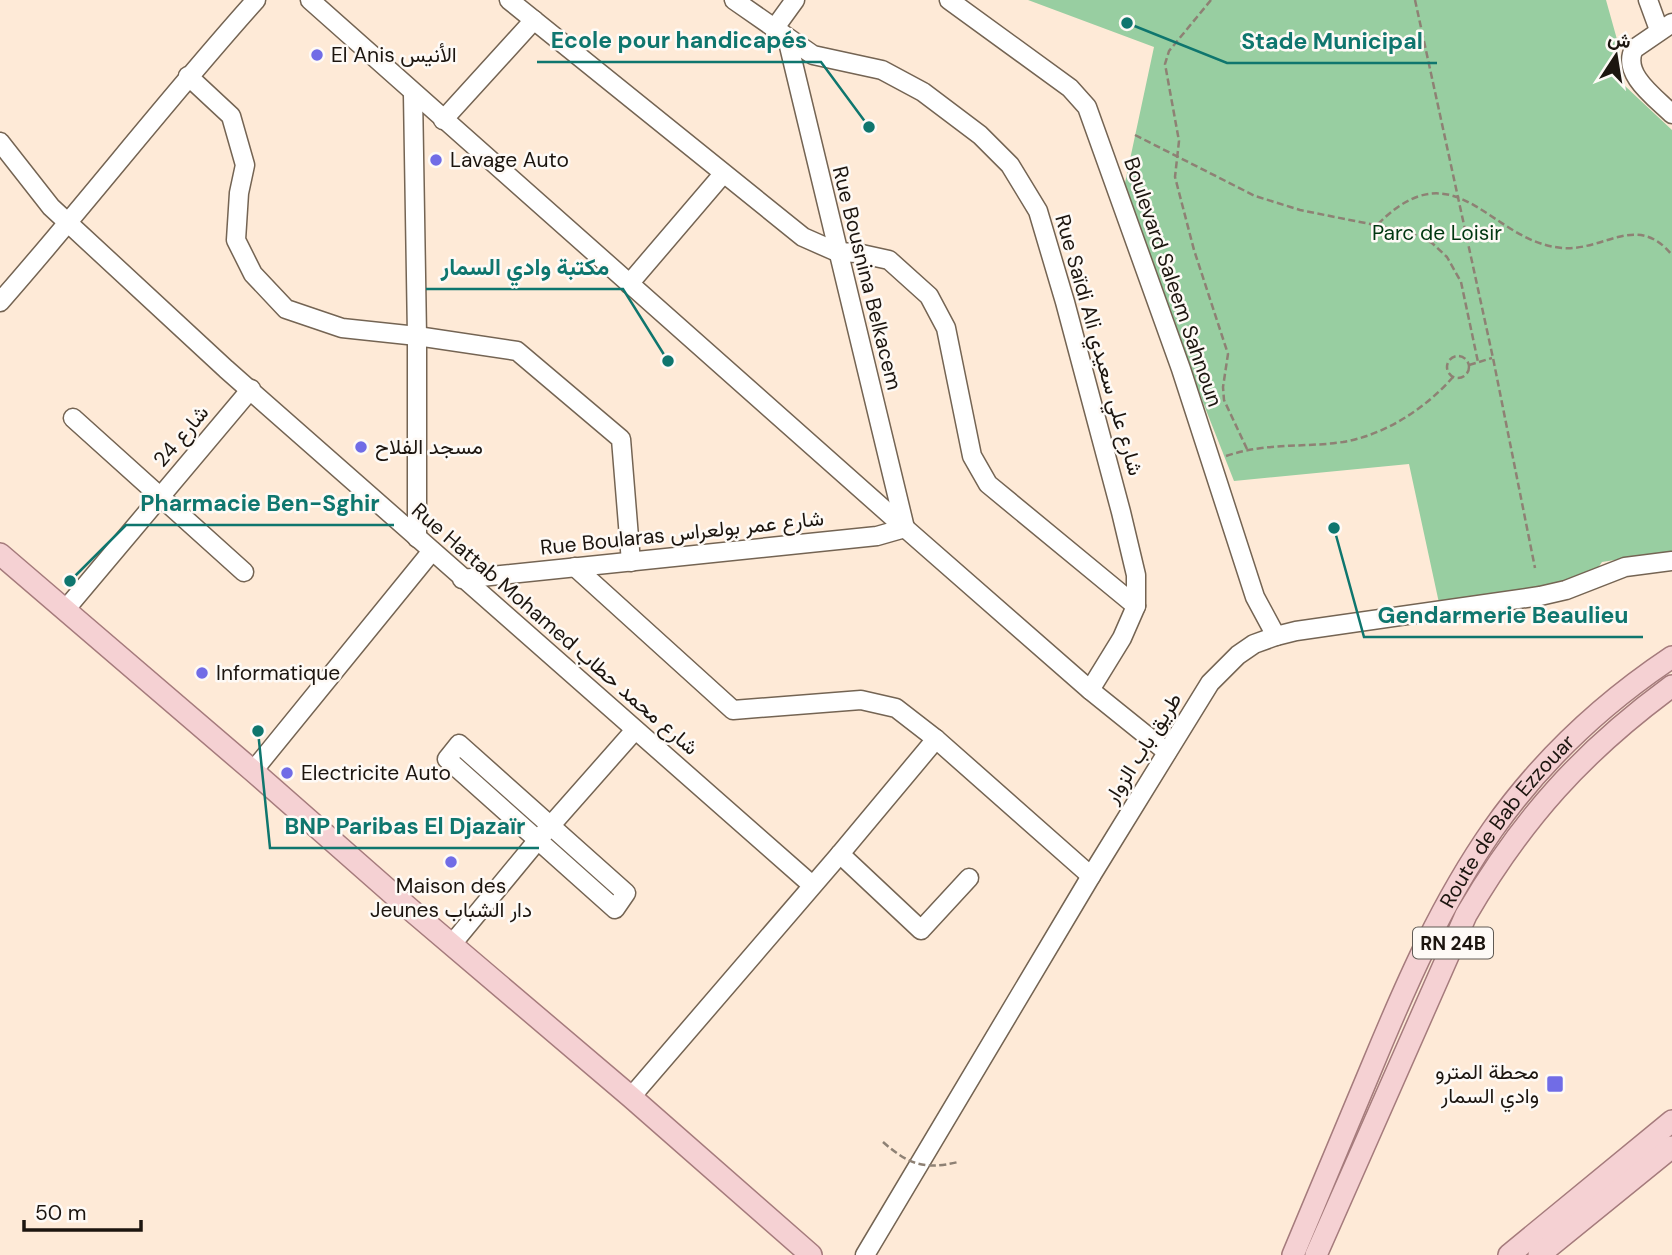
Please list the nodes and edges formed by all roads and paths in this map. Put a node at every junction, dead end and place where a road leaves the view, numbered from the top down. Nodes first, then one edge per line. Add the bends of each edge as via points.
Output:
1 (256, 0) edge
2 (310, 0) edge
3 (509, 0) edge
4 (734, 0) edge
5 (796, 0) edge
6 (949, 0) edge
7 (1211, 0) edge
8 (1415, 0) edge
9 (1648, 0) edge
10 (534, 20) junction
11 (1665, 26) edge
12 (780, 33) junction
13 (188, 76) junction
14 (413, 94) junction
15 (1672, 114) edge
16 (443, 120) junction
17 (1135, 135) dead end
18 (0, 142) edge
19 (1178, 156) junction
20 (723, 174) junction
21 (1458, 197) junction
22 (68, 223) junction
23 (1377, 225) junction
24 (837, 252) junction
25 (1672, 255) edge
26 (629, 284) junction
27 (0, 302) edge
28 (417, 336) junction
29 (1493, 358) junction
30 (1478, 362) junction
31 (1469, 365) junction
32 (1453, 377) junction
33 (251, 389) junction
34 (74, 418) dead end
35 (1247, 449) junction
36 (1211, 461) junction
37 (160, 496) junction
38 (905, 528) junction
39 (417, 538) junction
40 (432, 551) junction
41 (0, 554) edge
42 (1672, 561) edge
43 (631, 562) junction
44 (575, 567) junction
45 (1535, 568) dead end
46 (243, 572) dead end
47 (462, 579) junction
48 (1136, 606) junction
49 (65, 610) junction
50 (1276, 636) junction
51 (1672, 657) edge
52 (1672, 686) edge
53 (1090, 690) junction
54 (635, 730) junction
55 (936, 739) junction
56 (1167, 752) junction
57 (253, 771) junction
58 (550, 826) junction
59 (537, 841) junction
60 (840, 854) junction
61 (1091, 876) junction
62 (968, 878) dead end
63 (813, 885) junction
64 (452, 944) junction
65 (1420, 953) junction
66 (1439, 975) junction
67 (1404, 991) junction
68 (1426, 1003) junction
69 (631, 1097) junction
70 (1672, 1121) edge
71 (883, 1142) dead end
72 (1672, 1147) edge
73 (958, 1162) dead end
74 (811, 1255) edge
75 (865, 1255) edge
76 (1293, 1255) edge
77 (1316, 1255) edge
78 (1509, 1255) edge
79 (1539, 1255) edge

1 - 13 street
2 - 14 street
3 - 10 street
4 - 12 street, Rue Saïdi Ali شارع علي سعيدي
5 - 12 street
6 - 36 street, Boulevard Saleem Sahnoun via 1070,88 1087,107
7 - 19 path via 1169,51 1165,64 1178,127
8 - 21 path
9 - 11 street
10 - 16 street
10 - 20 street
11 - 15 street via 1630,55 1641,84
12 - 24 street, Rue Bousnina Belkacem
12 - 48 street, Rue Saïdi Ali شارع علي سعيدي via 813,55 881,70 923,92 980,135 1010,165 1038,211 1065,302 1136,575
13 - 22 street
13 - 28 street via 231,116 245,165 236,240 253,274 286,309 342,328
14 - 16 street
14 - 28 street
16 - 26 street
17 - 19 path
18 - 22 street, Rue Hattab Mohamed شارع محمد حطاب
19 - 23 path via 1255,196
19 - 35 path via 1177,186 1228,354 1224,400
20 - 24 street via 803,237
20 - 26 street
21 - 23 path via 1439,193 1419,196
21 - 25 path via 1544,243 1581,247 1641,235 1655,239
21 - 29 path
22 - 27 street
22 - 33 street, Rue Hattab Mohamed شارع محمد حطاب
23 - 30 path via 1418,236 1447,257 1461,282
24 - 38 street, Rue Bousnina Belkacem
24 - 48 street via 889,260 929,296 946,328 972,457 988,484
26 - 38 street
28 - 39 street
28 - 43 street via 517,351 621,439
29 - 30 path
29 - 45 path
30 - 31 path
31 - 32 path via 1464,376
31 - 32 path via 1461,356 1450,359 1446,367
32 - 35 path via 1415,413 1364,436 1346,442
33 - 37 street, شارع 24
33 - 39 street, Rue Hattab Mohamed شارع محمد حطاب
34 - 37 street
35 - 36 path
36 - 50 street, Boulevard Saleem Sahnoun via 1255,597
37 - 46 street
37 - 49 street, شارع 24
38 - 43 street, Rue Boularas شارع عمر بولعراس via 877,536
38 - 53 street
39 - 40 street, Rue Hattab Mohamed شارع محمد حطاب
40 - 47 street, Rue Hattab Mohamed شارع محمد حطاب
40 - 57 street
41 - 49 main road
42 - 50 street, طريق باب الزوار via 1625,567 1540,596
43 - 44 street, Rue Boularas شارع عمر بولعراس
44 - 47 street, Rue Boularas شارع عمر بولعراس
44 - 55 street via 733,710 861,699 896,708
47 - 54 street, Rue Hattab Mohamed شارع محمد حطاب
48 - 53 street, Rue Saïdi Ali شارع علي سعيدي
49 - 57 main road
50 - 56 street, طريق باب الزوار via 1254,645 1223,668
51 - 65 main road, Route de Bab Ezzouar via 1582,727 1521,792 1469,865
52 - 66 main road, Route de Bab Ezzouar / RN 24B via 1602,741 1541,805 1488,877
53 - 56 street
54 - 58 street
54 - 63 street, Rue Hattab Mohamed شارع محمد حطاب
55 - 60 street
55 - 61 street
56 - 61 street, طريق باب الزوار
57 - 64 main road
58 - 59 street
58 - 59 street via 626,892 615,909
58 - 59 street via 459,744 447,759
59 - 64 street
60 - 62 street via 921,930
60 - 63 street
61 - 75 street, طريق باب الزوار
63 - 69 street
64 - 69 main road
65 - 66 main road
65 - 67 main road, Route de Bab Ezzouar
66 - 68 main road, Route de Bab Ezzouar / RN 24B
67 - 68 main road via 1415,992
67 - 76 main road, Route de Bab Ezzouar
68 - 77 main road, Route de Bab Ezzouar / RN 24B
69 - 74 main road
70 - 78 main road
71 - 73 path, bridge via 903,1160 937,1167
72 - 79 main road

